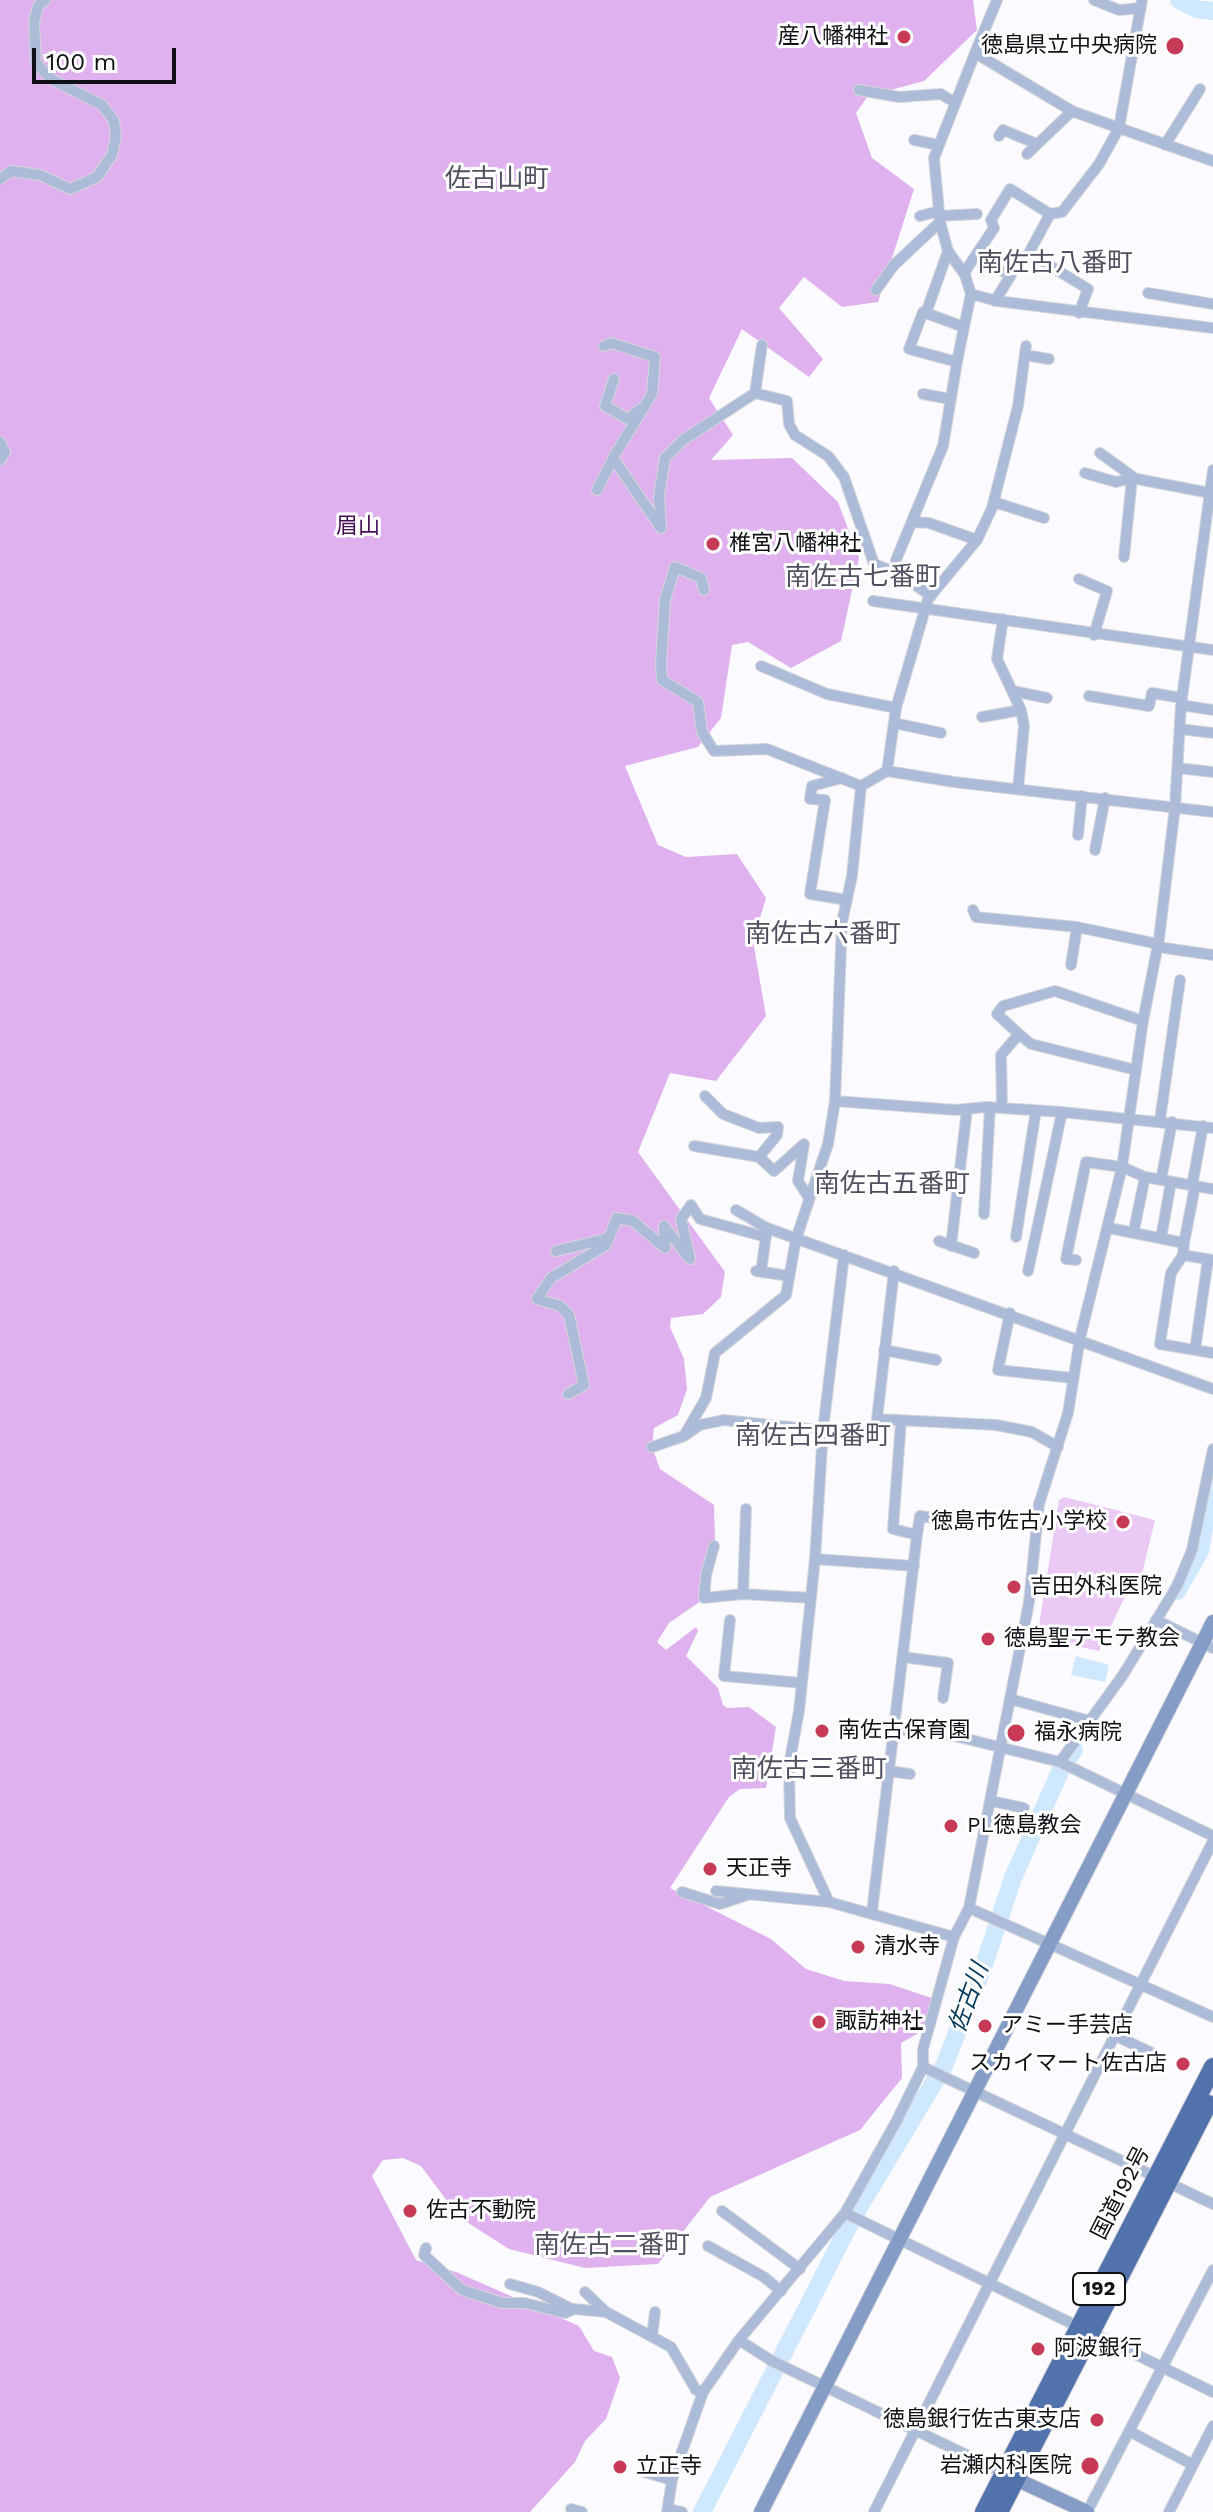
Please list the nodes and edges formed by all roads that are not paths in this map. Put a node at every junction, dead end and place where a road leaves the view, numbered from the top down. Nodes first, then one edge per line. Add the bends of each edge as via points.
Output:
1 (45, 0) edge
2 (997, 0) edge
3 (1101, 1) edge
4 (1141, 4) edge
5 (975, 53) junction
6 (1200, 89) dead end
7 (859, 90) dead end
8 (954, 102) junction
9 (1072, 111) junction
10 (1119, 128) junction
11 (999, 136) dead end
12 (914, 140) dead end
13 (1037, 144) junction
14 (939, 145) junction
15 (1165, 145) junction
16 (1027, 154) dead end
17 (1213, 161) edge
18 (0, 179) edge
19 (977, 214) dead end
20 (1050, 214) junction
21 (920, 216) dead end
22 (939, 216) junction
23 (948, 251) junction
24 (997, 269) dead end
25 (964, 273) junction
26 (876, 290) dead end
27 (1148, 293) dead end
28 (971, 294) junction
29 (995, 301) junction
30 (1213, 304) edge
31 (926, 313) junction
32 (1079, 313) junction
33 (964, 327) junction
34 (1213, 328) edge
35 (762, 345) dead end
36 (604, 346) dead end
37 (1049, 359) dead end
38 (957, 362) junction
39 (614, 379) dead end
40 (755, 393) junction
41 (923, 394) dead end
42 (950, 399) junction
43 (646, 405) junction
44 (0, 442) edge
45 (1100, 453) dead end
46 (613, 459) junction
47 (0, 460) edge
48 (1213, 470) edge
49 (1085, 473) dead end
50 (1134, 479) junction
51 (597, 490) dead end
52 (1211, 490) edge
53 (994, 502) junction
54 (1044, 518) dead end
55 (912, 522) junction
56 (1209, 536) edge
57 (977, 540) junction
58 (1124, 557) dead end
59 (898, 573) junction
60 (1079, 579) dead end
61 (1199, 589) junction
62 (704, 590) dead end
63 (1213, 591) edge
64 (931, 596) junction
65 (873, 601) dead end
66 (926, 608) junction
67 (1003, 619) junction
68 (1094, 635) junction
69 (1190, 646) junction
70 (1213, 650) edge
71 (761, 666) dead end
72 (1013, 691) junction
73 (1089, 696) dead end
74 (1047, 698) dead end
75 (1182, 702) junction
76 (896, 708) junction
77 (1021, 710) junction
78 (1213, 710) edge
79 (982, 717) dead end
80 (894, 723) junction
81 (1180, 729) junction
82 (941, 733) dead end
83 (1213, 733) edge
84 (1178, 768) junction
85 (887, 771) junction
86 (1213, 772) edge
87 (842, 778) junction
88 (861, 786) junction
89 (1018, 789) junction
90 (1082, 796) junction
91 (1105, 798) junction
92 (1175, 807) junction
93 (1213, 812) edge
94 (1078, 835) dead end
95 (1095, 850) dead end
96 (847, 900) junction
97 (973, 910) dead end
98 (1077, 927) junction
99 (1158, 946) junction
100 (1213, 955) edge
101 (1071, 965) dead end
102 (1180, 980) dead end
103 (1143, 1021) junction
104 (1019, 1034) junction
105 (1136, 1070) junction
106 (705, 1096) dead end
107 (835, 1101) junction
108 (996, 1107) junction
109 (967, 1109) junction
110 (1036, 1110) junction
111 (1062, 1112) junction
112 (1129, 1117) junction
113 (1166, 1121) junction
114 (1210, 1126) edge
115 (694, 1146) dead end
116 (759, 1157) junction
117 (1122, 1167) junction
118 (1145, 1177) junction
119 (1166, 1181) junction
120 (1193, 1186) junction
121 (1213, 1189) edge
122 (809, 1198) junction
123 (986, 1207) dead end
124 (736, 1210) dead end
125 (1109, 1228) junction
126 (1134, 1230) junction
127 (766, 1232) junction
128 (1016, 1237) dead end
129 (609, 1238) junction
130 (1161, 1238) junction
131 (796, 1239) junction
132 (939, 1241) dead end
133 (1184, 1243) junction
134 (951, 1246) junction
135 (556, 1251) dead end
136 (974, 1253) dead end
137 (844, 1255) junction
138 (1183, 1255) junction
139 (1212, 1259) edge
140 (1076, 1260) dead end
141 (894, 1271) junction
142 (1028, 1271) dead end
143 (789, 1276) junction
144 (1010, 1313) junction
145 (1080, 1338) junction
146 (884, 1350) junction
147 (1195, 1350) junction
148 (1213, 1353) edge
149 (936, 1360) dead end
150 (1073, 1378) junction
151 (1213, 1389) edge
152 (568, 1394) dead end
153 (877, 1419) junction
154 (901, 1421) junction
155 (823, 1430) junction
156 (684, 1436) junction
157 (652, 1447) dead end
158 (1058, 1447) junction
159 (1213, 1449) edge
160 (1208, 1503) edge
161 (746, 1509) dead end
162 (941, 1519) dead end
163 (917, 1535) junction
164 (714, 1546) dead end
165 (815, 1559) junction
166 (914, 1566) junction
167 (743, 1594) junction
168 (811, 1598) junction
169 (730, 1620) dead end
170 (1159, 1622) junction
171 (1213, 1622) edge
172 (1207, 1645) edge
173 (903, 1657) junction
174 (802, 1683) junction
175 (947, 1693) dead end
176 (1010, 1699) junction
177 (1090, 1721) junction
178 (895, 1729) junction
179 (1000, 1746) junction
180 (1063, 1764) junction
181 (889, 1771) junction
182 (910, 1774) dead end
183 (1127, 1795) junction
184 (991, 1801) junction
185 (1024, 1808) dead end
186 (1213, 1838) edge
187 (716, 1891) dead end
188 (682, 1892) dead end
189 (747, 1895) junction
190 (829, 1902) junction
191 (969, 1908) junction
192 (872, 1912) junction
193 (954, 1937) junction
194 (1052, 1942) junction
195 (1140, 1984) junction
196 (1213, 2017) edge
197 (1114, 2035) junction
198 (1154, 2054) dead end
199 (1213, 2067) edge
200 (928, 2069) junction
201 (976, 2090) junction
202 (1213, 2094) edge
203 (1065, 2132) junction
204 (1163, 2180) junction
205 (1213, 2204) edge
206 (722, 2211) dead end
207 (853, 2216) junction
208 (901, 2238) junction
209 (708, 2246) dead end
210 (426, 2248) dead end
211 (800, 2269) junction
212 (1213, 2270) edge
213 (991, 2282) junction
214 (510, 2284) dead end
215 (781, 2291) junction
216 (585, 2292) dead end
217 (574, 2309) junction
218 (606, 2312) junction
219 (655, 2312) dead end
220 (1086, 2330) junction
221 (652, 2337) junction
222 (739, 2340) junction
223 (1162, 2366) junction
224 (826, 2387) junction
225 (703, 2392) junction
226 (1213, 2392) edge
227 (1213, 2426) edge
228 (915, 2431) junction
229 (1129, 2431) junction
230 (1193, 2465) junction
231 (644, 2472) dead end
232 (1010, 2476) junction
233 (672, 2480) junction
234 (667, 2510) edge
235 (682, 2512) edge
236 (761, 2512) edge
237 (874, 2512) edge
238 (984, 2512) edge
239 (999, 2512) edge
240 (1087, 2512) edge
241 (1169, 2512) edge

1 - 18 street via 34,22 36,63 51,79 102,105 114,121 112,155 97,177 70,189 40,175 11,171
2 - 5 street
3 - 4 street via 1119,10
4 - 10 street
5 - 8 street
5 - 9 street
6 - 15 street
7 - 8 street via 899,97 941,94
8 - 14 street
9 - 10 street
9 - 13 street
10 - 15 street
10 - 20 street via 1062,212
11 - 13 street via 1003,130
12 - 14 street
13 - 16 street
14 - 22 street via 934,158
15 - 17 street
19 - 22 street
20 - 25 street via 1010,189 991,220 994,228
20 - 32 street via 1029,253 1088,289
21 - 22 street
22 - 23 street
22 - 26 street
23 - 25 street
23 - 31 street
24 - 29 street via 1011,275
25 - 28 street
27 - 30 street
28 - 29 street
28 - 33 street
29 - 32 street
31 - 33 street
31 - 38 street via 909,349
32 - 34 street
33 - 38 street
35 - 40 street
36 - 43 street via 611,343 655,357
37 - 53 street via 1025,350 1018,406
38 - 42 street
39 - 43 street via 605,406 628,419
40 - 46 street via 683,440 665,458 661,528
40 - 59 street via 787,401 795,435 828,456 844,477 874,564
41 - 42 street
42 - 55 street via 935,470
43 - 46 street
44 - 47 street via 5,452
45 - 50 street
46 - 51 street
48 - 52 street
49 - 50 street via 1116,482
50 - 52 street
50 - 58 street
52 - 56 street
53 - 54 street
53 - 57 street
55 - 57 street
55 - 59 street via 896,560
56 - 61 street
57 - 64 street
59 - 64 street
60 - 68 street via 1107,591
61 - 63 street
61 - 69 street
62 - 87 street via 701,578 675,567 665,600 661,664 662,680 698,702 702,732 714,751 767,749
64 - 66 street
65 - 66 street
66 - 67 street
66 - 76 street
67 - 68 street
67 - 72 street via 997,659
68 - 69 street
69 - 70 street
69 - 75 street
71 - 76 street via 827,694
72 - 74 street
72 - 77 street
73 - 75 street via 1149,706 1152,693
75 - 78 street
75 - 81 street
76 - 80 street
77 - 79 street
77 - 89 street
80 - 82 street
80 - 85 street
81 - 83 street
81 - 84 street
84 - 86 street
84 - 92 street
85 - 88 street
85 - 89 street
87 - 88 street
87 - 96 street via 812,786 810,799 825,800 810,894
88 - 96 street
89 - 90 street
90 - 91 street
90 - 94 street
91 - 92 street
91 - 95 street
92 - 93 street
92 - 99 street
96 - 107 street via 841,931
97 - 98 street via 976,917
98 - 99 street
98 - 101 street
99 - 100 street
99 - 103 street
102 - 113 street
103 - 104 street via 1055,991 1003,1006 997,1014
103 - 105 street
104 - 105 street via 1031,1044
104 - 108 street via 1001,1055
105 - 112 street
106 - 116 street via 723,1114 759,1128 778,1127
107 - 109 street
107 - 122 street via 828,1144
108 - 109 street
108 - 110 street
108 - 123 street
109 - 134 street
110 - 111 street
110 - 128 street
111 - 112 street
111 - 142 street
112 - 113 street
112 - 117 street
113 - 114 street
113 - 119 street
114 - 120 street
115 - 116 street
116 - 122 street via 774,1171 804,1144 798,1181
117 - 118 street
117 - 125 street
117 - 140 street via 1086,1162 1066,1259
118 - 119 street
118 - 126 street
119 - 120 street
119 - 130 street
120 - 121 street
120 - 133 street
122 - 131 street
124 - 127 street
125 - 126 street
125 - 145 street
126 - 130 street
127 - 129 street via 700,1219 691,1205 681,1219 690,1259 664,1226 665,1248 633,1221 617,1218
127 - 131 street
127 - 143 street via 758,1271
129 - 135 street
129 - 152 street via 606,1245 551,1278 537,1299 560,1306 569,1315 584,1385
130 - 133 street
131 - 137 street
131 - 143 street
132 - 134 street
133 - 138 street
134 - 136 street
137 - 141 street
137 - 155 street
138 - 139 street
138 - 147 street via 1171,1273 1160,1344
139 - 147 street
141 - 144 street
141 - 146 street
143 - 156 street via 786,1295 715,1353 706,1398
144 - 145 street
144 - 150 street via 998,1370
145 - 150 street
145 - 151 street
146 - 149 street
146 - 153 street
147 - 148 street
150 - 158 street
153 - 154 street
153 - 155 street via 874,1436
154 - 158 street via 996,1425 1032,1432
154 - 163 street via 893,1529
155 - 156 street via 724,1420 700,1425
155 - 165 street
156 - 157 street
158 - 176 street via 1037,1514 1029,1602
159 - 160 street
160 - 170 street
161 - 167 street
162 - 163 street via 920,1516
163 - 166 street
164 - 167 street via 704,1598
165 - 166 street
165 - 168 street
166 - 173 street
167 - 168 street
168 - 174 street
169 - 174 street via 724,1676
170 - 172 street
170 - 177 street
171 - 172 street
172 - 183 street
173 - 175 street via 948,1663
173 - 178 street
174 - 190 street via 789,1765 790,1818
176 - 177 street
176 - 179 street
177 - 180 street
178 - 179 street
178 - 181 street
179 - 180 street
179 - 184 street
180 - 183 street
181 - 182 street
181 - 192 street
183 - 186 street
183 - 194 street
184 - 185 street
184 - 191 street
186 - 195 street
187 - 189 street
188 - 189 street via 720,1904
189 - 190 street
190 - 192 street
191 - 193 street
191 - 194 street
192 - 193 street
193 - 200 street via 923,2049
194 - 195 street
194 - 201 street
195 - 196 street
195 - 197 street
197 - 198 street
197 - 203 street
199 - 204 highway, 国道192号 / 192
200 - 201 street
200 - 207 street
201 - 203 street
201 - 208 street
202 - 204 highway, 国道192号 / 192
203 - 204 street
203 - 213 street
204 - 205 street
204 - 220 highway, 国道192号 / 192
206 - 211 street
207 - 208 street
207 - 211 street
208 - 213 street
208 - 224 street
209 - 215 street
210 - 217 street via 424,2255 462,2290 502,2303 565,2313
211 - 215 street
212 - 223 street
213 - 220 street
213 - 228 street
214 - 217 street
215 - 222 street
216 - 218 street
217 - 218 street
218 - 221 street
219 - 221 street
220 - 223 street
220 - 232 highway, 国道192号 / 192
221 - 225 street via 671,2347 696,2390
222 - 224 street
222 - 225 street
223 - 226 street
223 - 229 street
224 - 228 street
224 - 236 street
225 - 233 street
227 - 230 street
228 - 232 street
228 - 237 street
229 - 230 street
229 - 240 street
230 - 241 street
231 - 233 street
232 - 238 highway, 国道192号 / 192
232 - 239 highway, 国道192号 / 192
232 - 240 street
233 - 234 street
234 - 235 street

